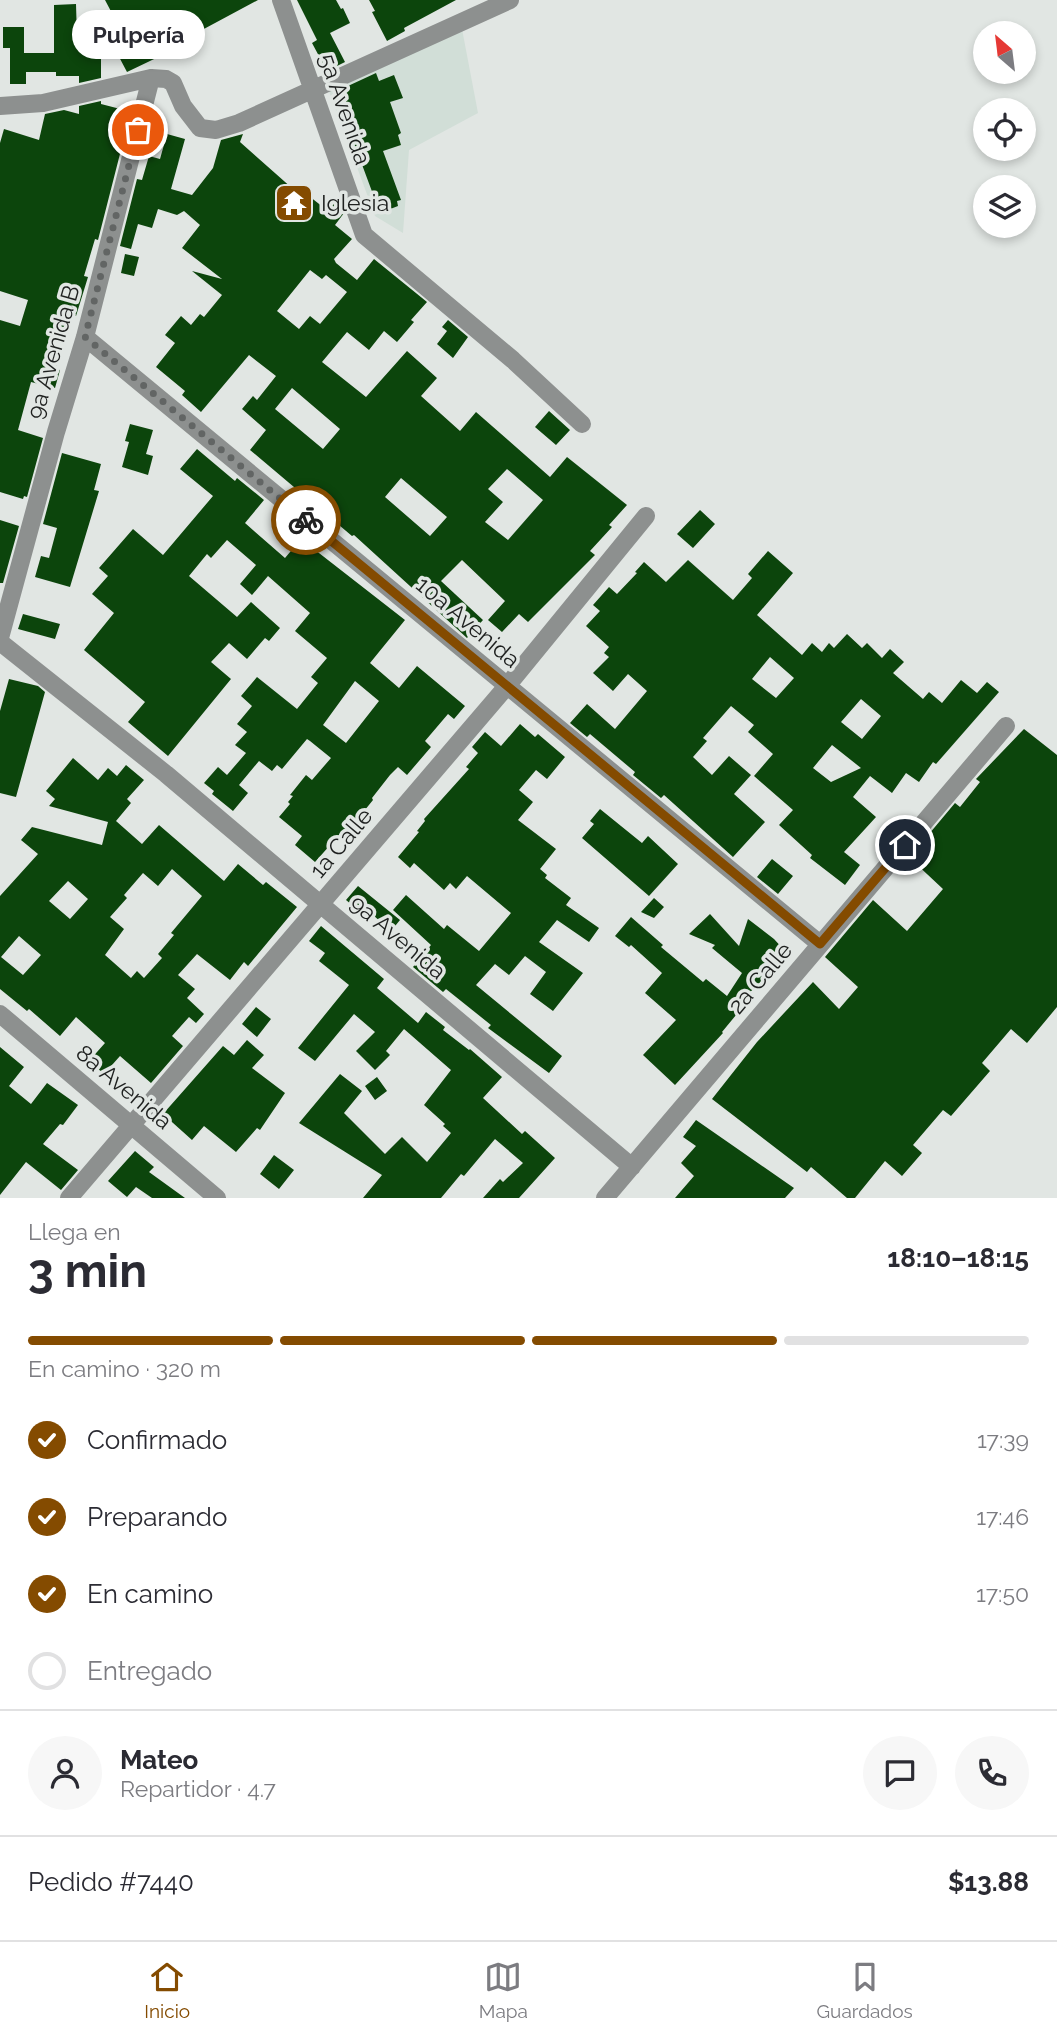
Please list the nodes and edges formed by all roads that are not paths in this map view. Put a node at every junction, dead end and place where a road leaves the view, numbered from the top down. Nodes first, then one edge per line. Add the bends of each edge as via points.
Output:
1 (281, 0) edge
2 (510, 0) edge
3 (151, 78) junction
4 (313, 90) junction
5 (0, 106) edge
6 (85, 337) junction
7 (582, 424) dead end
8 (646, 516) dead end
9 (0, 640) edge
10 (507, 685) junction
11 (1006, 726) dead end
12 (321, 904) junction
13 (820, 944) junction
14 (0, 1014) edge
15 (131, 1124) junction
16 (632, 1167) junction
17 (69, 1198) edge
18 (217, 1198) edge
19 (605, 1198) edge

1 - 4 street, 5a Avenida
2 - 4 street
3 - 4 street via 173,83 190,118 200,128 216,130
3 - 5 street via 43,103
3 - 6 street, 9a Avenida B
4 - 7 street, 5a Avenida via 364,235
6 - 9 street, 9a Avenida B
6 - 10 street, 10a Avenida
8 - 10 street, 1a Calle
9 - 12 street, 9a Avenida
10 - 12 street, 1a Calle
10 - 13 street, 10a Avenida
11 - 13 street, 2a Calle
12 - 15 street, 1a Calle
12 - 16 street, 9a Avenida
13 - 16 street, 2a Calle
14 - 15 street, 8a Avenida
15 - 17 street, 1a Calle
15 - 18 street, 8a Avenida
16 - 19 street, 2a Calle

